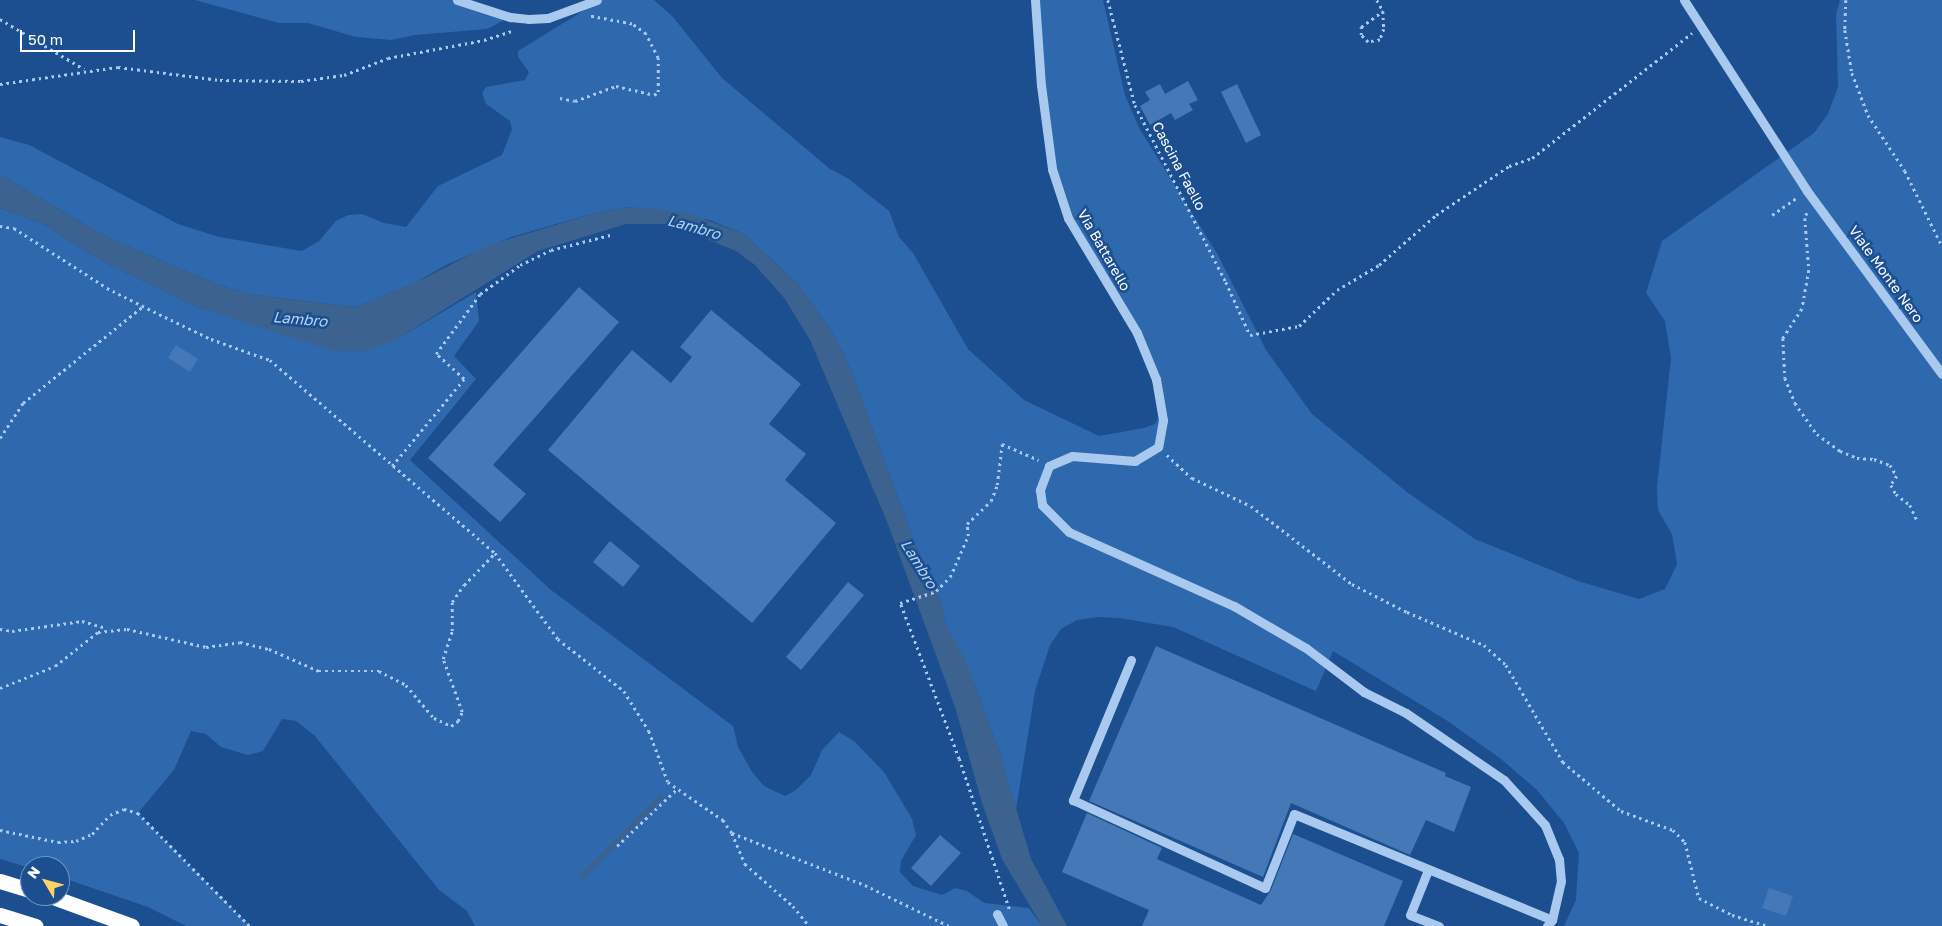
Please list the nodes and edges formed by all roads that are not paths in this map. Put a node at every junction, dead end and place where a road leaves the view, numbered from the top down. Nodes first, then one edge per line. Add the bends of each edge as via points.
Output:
1 (457, 0) edge
2 (597, 0) edge
3 (1035, 0) edge
4 (1684, 0) edge
5 (1942, 374) edge
6 (1131, 660) dead end
7 (1428, 870) junction
8 (0, 881) edge
9 (20, 887) edge
10 (70, 903) edge
11 (997, 914) dead end
12 (0, 915) edge
13 (1549, 923) edge
14 (35, 926) edge
15 (132, 926) edge
16 (1003, 926) edge
17 (1439, 926) edge

1 - 2 street via 510,17 535,19 578,9
3 - 13 street, Via Battarello via 1041,86 1052,170 1068,218 1137,333 1156,379 1163,420 1160,449 1135,461 1072,456 1049,466 1040,490 1042,505 1069,532 1234,606 1306,648 1364,692 1406,713 1504,780 1545,825 1558,859 1561,882
4 - 5 street, Viale Monte Nero via 1807,191
6 - 7 street via 1073,800 1265,888 1294,814
7 - 13 street
7 - 17 street via 1410,915
8 - 9 highway
10 - 15 highway
11 - 16 street
12 - 14 highway

